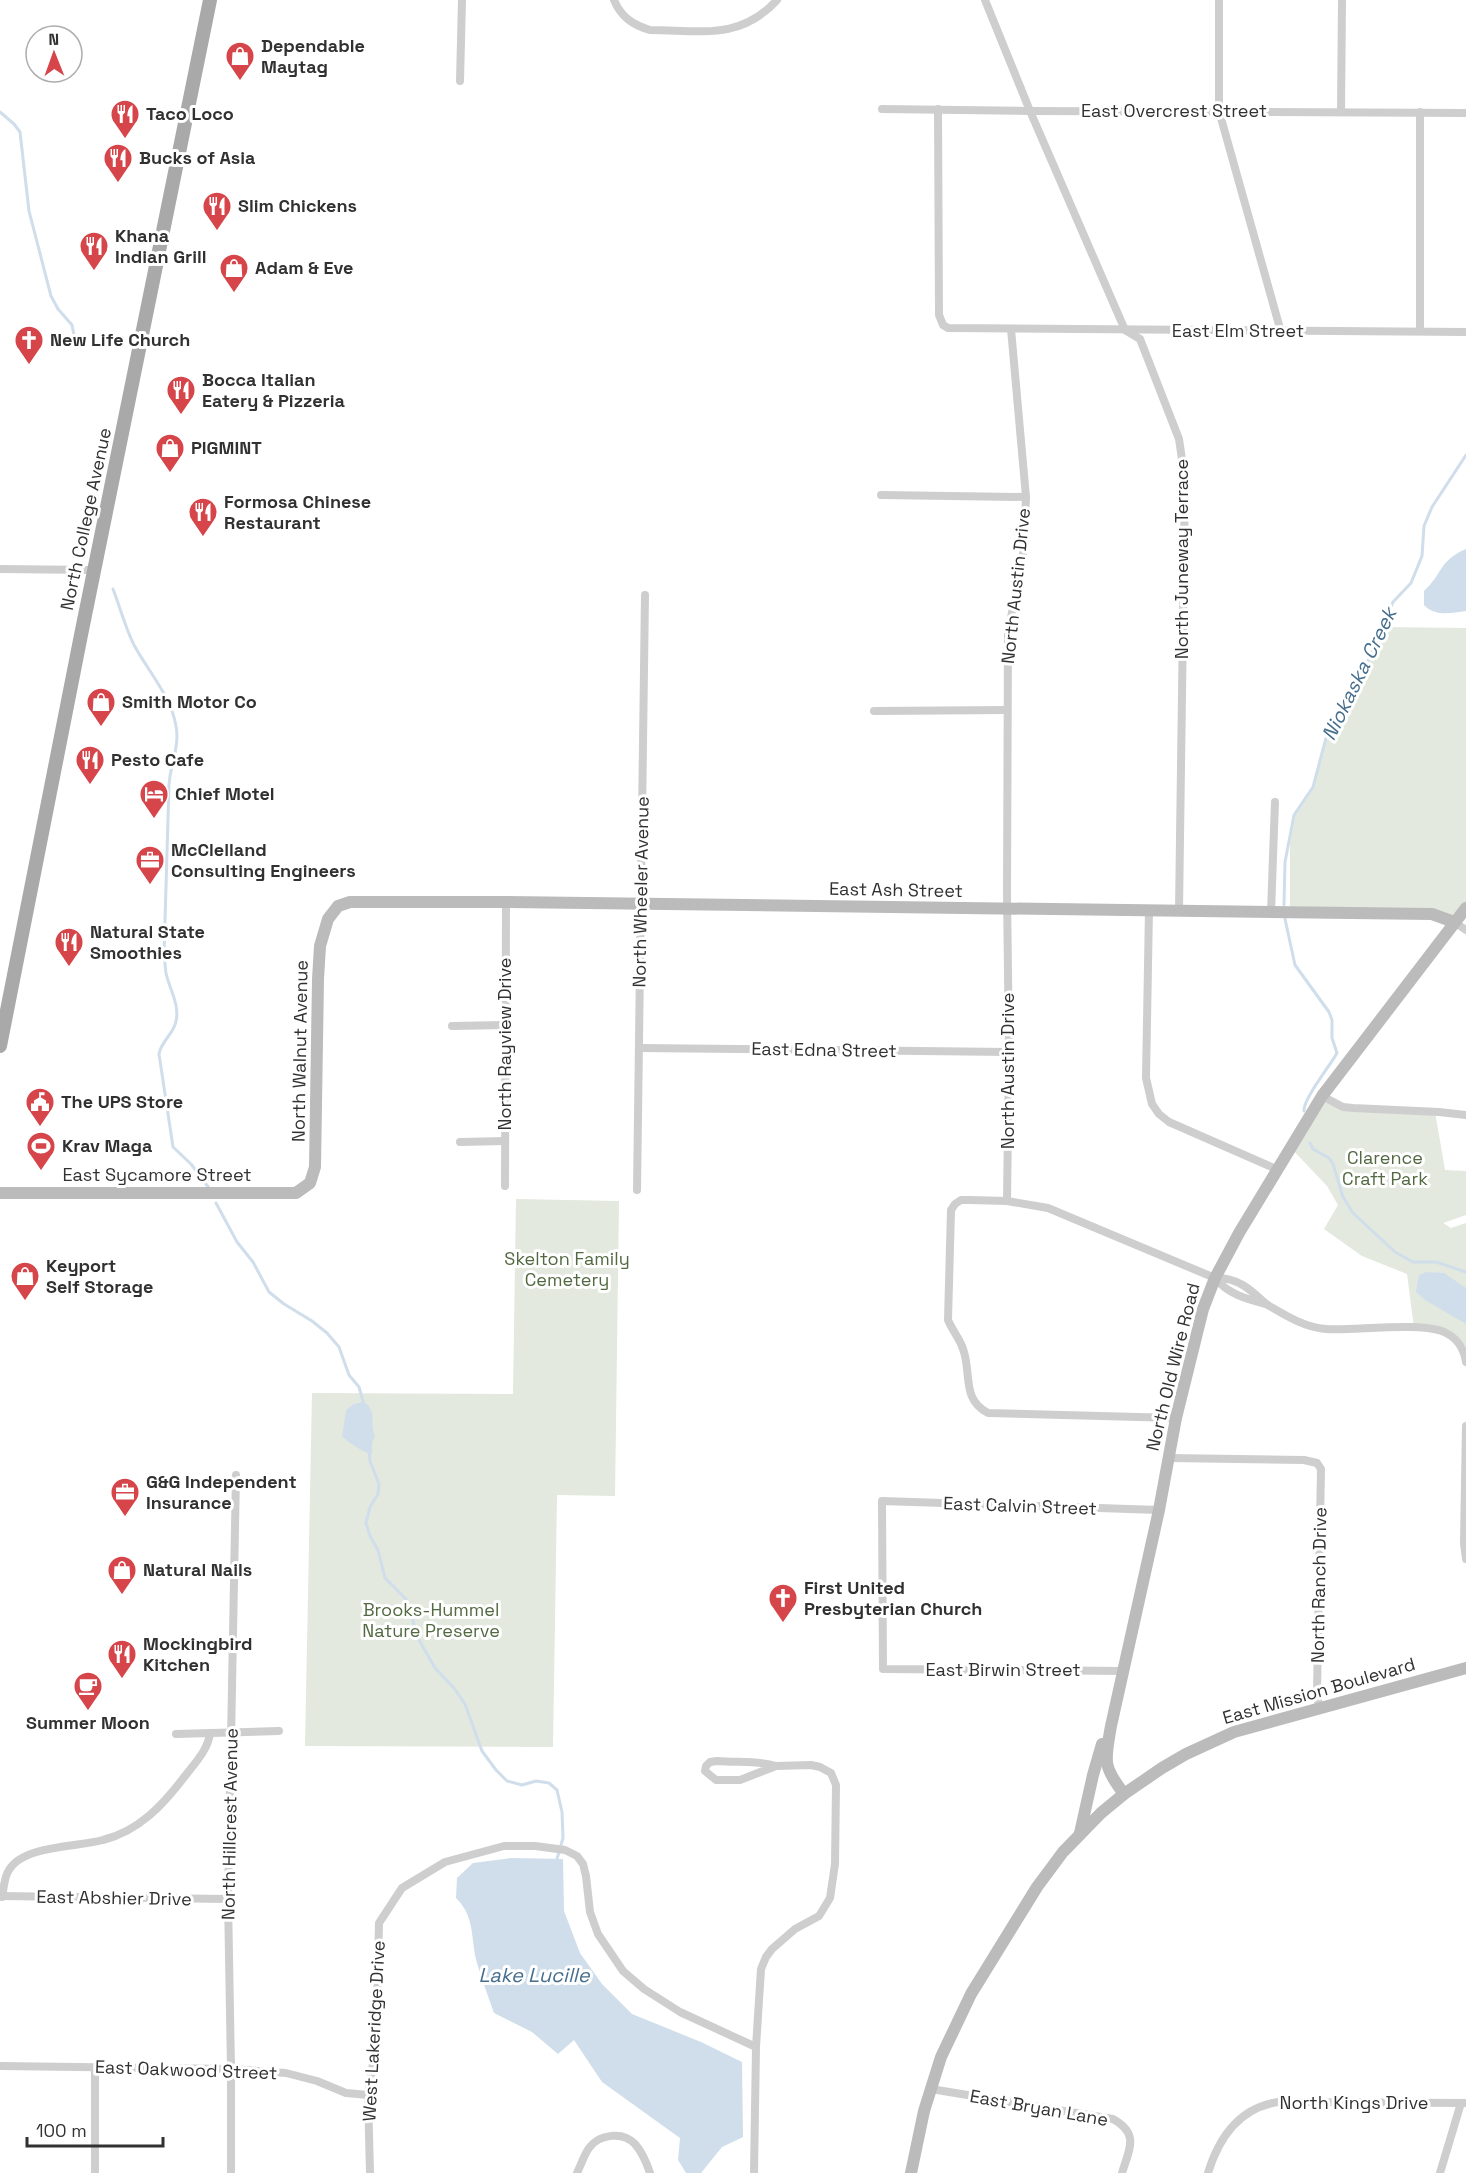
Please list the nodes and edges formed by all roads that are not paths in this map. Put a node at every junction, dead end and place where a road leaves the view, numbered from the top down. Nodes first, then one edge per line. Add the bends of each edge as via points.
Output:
1 (210, 0) edge
2 (462, 0) edge
3 (777, 0) edge
4 (985, 0) edge
5 (1219, 0) edge
6 (1342, 0) edge
7 (615, 3) edge
8 (460, 81) dead end
9 (882, 109) dead end
10 (938, 109) junction
11 (1030, 111) junction
12 (1219, 111) junction
13 (1341, 111) junction
14 (1420, 112) junction
15 (1466, 112) edge
16 (1011, 329) junction
17 (1125, 330) junction
18 (1420, 331) junction
19 (1281, 332) junction
20 (1466, 332) edge
21 (880, 495) dead end
22 (1026, 496) junction
23 (0, 569) edge
24 (94, 570) junction
25 (645, 595) dead end
26 (1006, 710) junction
27 (874, 711) dead end
28 (1275, 802) dead end
29 (506, 902) junction
30 (641, 904) junction
31 (1466, 908) edge
32 (1008, 909) junction
33 (1149, 909) junction
34 (1179, 910) junction
35 (1271, 912) junction
36 (328, 919) joint
37 (1454, 922) junction
38 (1466, 930) edge
39 (3, 1008) edge
40 (505, 1025) junction
41 (452, 1026) dead end
42 (0, 1046) edge
43 (639, 1048) junction
44 (1009, 1052) junction
45 (1322, 1096) junction
46 (1466, 1115) edge
47 (505, 1141) junction
48 (460, 1142) dead end
49 (1276, 1169) junction
50 (310, 1183) joint
51 (505, 1186) dead end
52 (638, 1190) dead end
53 (0, 1193) edge
54 (1007, 1201) junction
55 (1215, 1278) junction
56 (1466, 1362) edge
57 (1176, 1419) junction
58 (1466, 1426) edge
59 (1168, 1458) junction
60 (236, 1475) dead end
61 (1159, 1510) junction
62 (1466, 1559) edge
63 (1466, 1668) edge
64 (883, 1669) joint
65 (1123, 1671) junction
66 (1319, 1707) junction
67 (1111, 1726) junction
68 (279, 1731) dead end
69 (232, 1732) junction
70 (210, 1733) junction
71 (176, 1734) dead end
72 (776, 1766) junction
73 (1124, 1794) junction
74 (1080, 1833) junction
75 (1, 1896) edge
76 (228, 1899) junction
77 (756, 2047) junction
78 (0, 2066) edge
79 (95, 2067) junction
80 (231, 2069) junction
81 (931, 2089) junction
82 (368, 2095) junction
83 (1463, 2103) edge
84 (95, 2173) edge
85 (231, 2173) edge
86 (370, 2173) edge
87 (577, 2173) edge
88 (650, 2173) edge
89 (754, 2173) edge
90 (911, 2173) edge
91 (1122, 2173) edge
92 (1208, 2173) edge
93 (1440, 2173) edge

1 - 24 main road, North College Avenue
2 - 8 street
3 - 7 street via 749,23 729,30 650,30 629,21
4 - 11 street, North Juneway Terrace
5 - 12 street
6 - 13 street
9 - 10 street, East Overcrest Street
10 - 11 street, East Overcrest Street
10 - 16 street via 940,320 953,329
11 - 12 street, East Overcrest Street
11 - 17 street, North Juneway Terrace
12 - 13 street, East Overcrest Street
12 - 19 street
13 - 14 street, East Overcrest Street
14 - 15 street, East Overcrest Street
14 - 18 street
16 - 17 street, East Elm Street
16 - 22 street, North Austin Drive
17 - 19 street, East Elm Street
17 - 34 street, North Juneway Terrace via 1140,339 1179,439 1184,471
18 - 19 street, East Elm Street
18 - 20 street, East Elm Street
21 - 22 street
22 - 26 street, North Austin Drive via 1024,548 1008,634
23 - 24 street
24 - 39 main road, North College Avenue
25 - 30 street, North Wheeler Avenue
26 - 27 street
26 - 32 street, North Austin Drive
28 - 35 street
29 - 30 street, East Ash Street
29 - 36 street, East Ash Street via 350,902 338,906
29 - 40 street, North Rayview Drive
30 - 32 street, East Ash Street
30 - 43 street, North Wheeler Avenue
31 - 37 street, North Old Wire Road
32 - 33 street, East Ash Street
32 - 44 street, North Austin Drive
33 - 34 street, East Ash Street
33 - 49 street via 1145,1061 1152,1104 1169,1122
34 - 35 street, East Ash Street
35 - 37 street, East Ash Street via 1432,914
36 - 50 street, North Walnut Avenue via 320,946 315,1167
37 - 38 street, East Ash Street
37 - 45 street, North Old Wire Road
39 - 42 main road, North College Avenue
40 - 41 street
40 - 47 street, North Rayview Drive
43 - 44 street, East Edna Street
43 - 52 street, North Wheeler Avenue
44 - 54 street, North Austin Drive
45 - 46 street via 1343,1107
45 - 49 street, North Old Wire Road
47 - 48 street
47 - 51 street, North Rayview Drive
49 - 55 street, North Old Wire Road
50 - 53 street, East Sycamore Street via 296,1193
54 - 55 street via 1060,1212
54 - 57 street via 961,1200 951,1210 948,1320 963,1347 972,1399 988,1413
55 - 56 street via 1224,1288 1246,1299 1314,1327 1427,1328 1444,1332 1456,1340
55 - 57 street, North Old Wire Road via 1203,1309
57 - 59 street, North Old Wire Road
58 - 62 street
59 - 61 street, North Old Wire Road
59 - 66 street, North Ranch Drive via 1317,1463 1322,1475
60 - 69 street, North Hillcrest Avenue
61 - 64 street, East Calvin Street via 882,1501
61 - 65 street, North Old Wire Road
63 - 66 street, East Mission Boulevard
64 - 65 street, East Birwin Street
65 - 67 street, North Old Wire Road
66 - 73 street, East Mission Boulevard via 1210,1742
67 - 73 street, North Old Wire Road via 1107,1768
67 - 74 street via 1100,1750
68 - 69 street
69 - 70 street
69 - 76 street, North Hillcrest Avenue
70 - 71 street
70 - 75 street via 207,1747 165,1803 138,1826 103,1840 61,1845 19,1859 7,1872
72 - 72 street via 762,1761 717,1761 710,1762 705,1771 716,1780 727,1781
72 - 77 street via 811,1765 831,1773 836,1785 835,1864 830,1898 819,1916 795,1929 766,1957 761,1969
73 - 74 street, East Mission Boulevard
74 - 81 street, East Mission Boulevard via 1037,1887 976,1984 953,2030
75 - 76 street, East Abshier Drive
76 - 80 street, North Hillcrest Avenue
77 - 82 street, West Lakeridge Drive via 680,2012 623,1971 598,1934 590,1912 583,1864 577,1856 535,1846 504,1846 445,1862 402,1888 380,1923 376,2045
77 - 89 street
78 - 79 street, East Oakwood Street
79 - 80 street, East Oakwood Street
79 - 84 street
80 - 82 street, East Oakwood Street via 285,2073
80 - 85 street, North Hillcrest Avenue
81 - 90 street, East Mission Boulevard
81 - 91 street, East Bryan Lane via 1113,2119 1128,2130 1131,2138
82 - 86 street, West Lakeridge Drive
83 - 92 street, North Kings Drive via 1261,2104 1247,2112 1221,2140
83 - 93 street
87 - 88 street via 588,2148 607,2136 619,2136 634,2143

